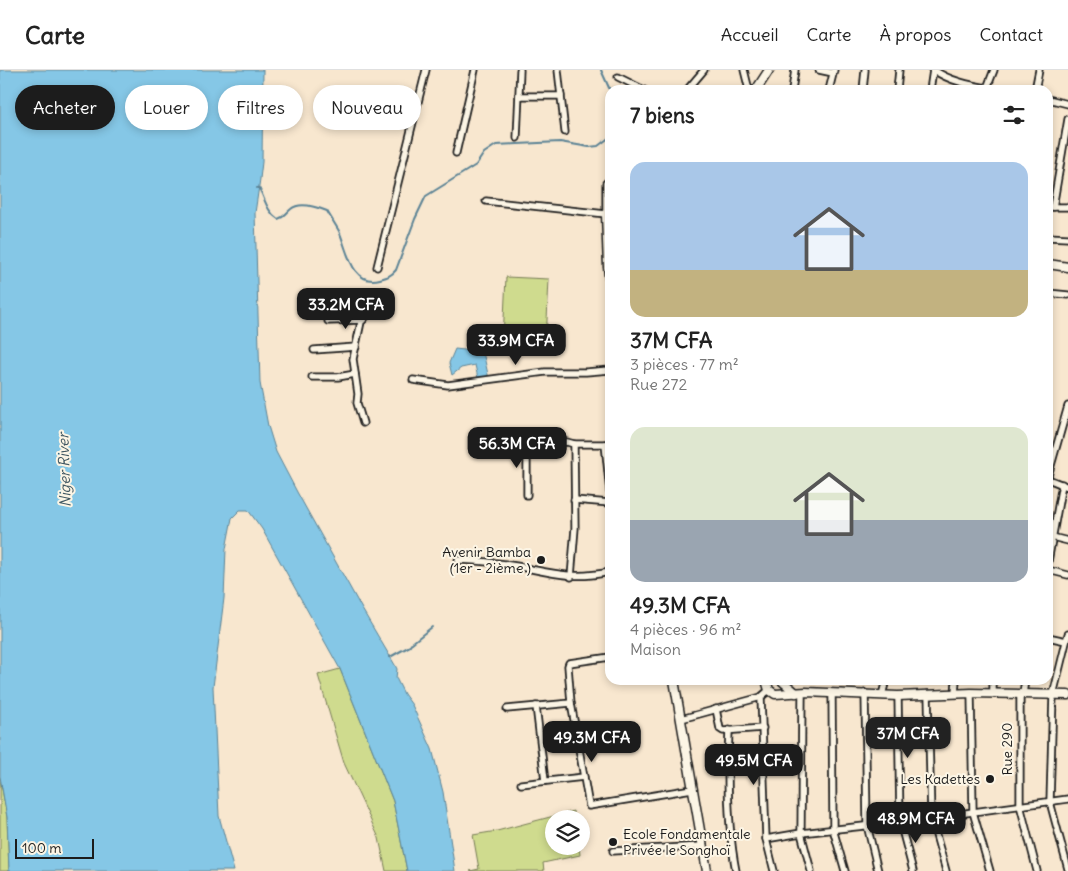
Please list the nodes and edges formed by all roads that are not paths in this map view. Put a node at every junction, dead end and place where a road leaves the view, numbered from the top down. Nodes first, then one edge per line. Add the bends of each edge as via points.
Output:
1 (426, 70) edge
2 (475, 70) edge
3 (520, 70) edge
4 (558, 70) edge
5 (704, 70) edge
6 (744, 70) edge
7 (769, 70) edge
8 (795, 70) edge
9 (819, 70) edge
10 (865, 70) edge
11 (899, 70) edge
12 (934, 70) edge
13 (950, 70) edge
14 (994, 70) edge
15 (1039, 70) edge
16 (833, 72) edge
17 (618, 77) dead end
18 (948, 78) junction
19 (634, 85) edge
20 (691, 85) edge
21 (748, 85) edge
22 (759, 85) edge
23 (793, 85) edge
24 (831, 85) edge
25 (863, 85) edge
26 (898, 85) edge
27 (931, 85) edge
28 (966, 85) edge
29 (991, 85) edge
30 (1036, 85) edge
31 (519, 96) junction
32 (561, 96) junction
33 (1053, 100) edge
34 (1068, 104) edge
35 (1068, 119) edge
36 (565, 132) dead end
37 (517, 138) dead end
38 (456, 153) dead end
39 (1053, 192) edge
40 (486, 201) dead end
41 (1068, 206) edge
42 (1053, 207) edge
43 (605, 214) edge
44 (1053, 237) edge
45 (1068, 238) edge
46 (1053, 265) edge
47 (377, 267) dead end
48 (1068, 267) edge
49 (1053, 294) edge
50 (1068, 295) edge
51 (386, 306) dead end
52 (363, 320) junction
53 (328, 321) dead end
54 (356, 347) junction
55 (314, 350) dead end
56 (605, 370) edge
57 (355, 374) junction
58 (312, 377) dead end
59 (413, 380) dead end
60 (1068, 406) edge
61 (1066, 421) edge
62 (363, 423) dead end
63 (488, 443) dead end
64 (527, 444) junction
65 (574, 444) junction
66 (605, 444) edge
67 (1053, 461) edge
68 (1053, 479) edge
69 (1065, 485) edge
70 (527, 495) dead end
71 (574, 500) junction
72 (605, 503) edge
73 (1053, 527) edge
74 (1053, 538) edge
75 (1068, 541) edge
76 (458, 560) dead end
77 (1053, 571) edge
78 (605, 573) edge
79 (1068, 575) edge
80 (571, 577) junction
81 (1068, 634) edge
82 (1053, 638) edge
83 (1066, 641) junction
84 (605, 658) edge
85 (675, 685) edge
86 (768, 685) edge
87 (788, 685) edge
88 (885, 685) edge
89 (956, 685) edge
90 (993, 685) edge
91 (1024, 685) edge
92 (769, 690) junction
93 (799, 693) junction
94 (971, 693) junction
95 (993, 693) junction
96 (832, 694) junction
97 (865, 694) junction
98 (928, 694) junction
99 (956, 694) junction
100 (1021, 694) junction
101 (882, 695) junction
102 (1053, 695) junction
103 (1068, 695) edge
104 (898, 696) junction
105 (761, 697) junction
106 (571, 702) junction
107 (536, 706) junction
108 (716, 708) junction
109 (507, 710) dead end
110 (681, 719) junction
111 (763, 728) junction
112 (729, 730) junction
113 (584, 777) junction
114 (545, 781) junction
115 (521, 784) dead end
116 (692, 789) junction
117 (1068, 799) edge
118 (1050, 802) junction
119 (1020, 805) junction
120 (973, 812) junction
121 (931, 817) junction
122 (900, 822) junction
123 (867, 825) junction
124 (833, 829) junction
125 (801, 833) junction
126 (766, 839) junction
127 (703, 846) junction
128 (613, 851) dead end
129 (1068, 868) edge
130 (707, 871) edge
131 (736, 871) edge
132 (774, 871) edge
133 (812, 871) edge
134 (845, 871) edge
135 (878, 871) edge
136 (913, 871) edge
137 (946, 871) edge
138 (990, 871) edge
139 (1037, 871) edge

1 - 47 street
2 - 38 street
3 - 31 street
4 - 32 street
5 - 20 street
6 - 21 street
7 - 22 main road
8 - 23 street
9 - 16 street
10 - 25 street
11 - 26 street
12 - 18 street
12 - 27 street
13 - 18 street
14 - 29 street
15 - 30 street
16 - 24 street
17 - 19 street
18 - 28 street
31 - 32 street
31 - 37 street
32 - 36 street
33 - 34 street
35 - 39 street
40 - 43 street
41 - 42 street
44 - 45 street
46 - 48 main road
49 - 50 street
51 - 52 street via 372,310
52 - 53 street
52 - 54 street
54 - 55 street
54 - 57 street
56 - 59 street via 545,372 448,386
57 - 58 street
57 - 62 street via 357,403
60 - 61 street
61 - 67 street
63 - 64 street
64 - 65 street
64 - 70 street
65 - 66 street
65 - 71 street
68 - 69 street
69 - 73 street
71 - 72 street
71 - 80 street
74 - 75 street
76 - 80 street via 515,565
77 - 79 street
78 - 80 street
81 - 83 street
82 - 83 street
83 - 102 street
84 - 106 street via 569,663
85 - 110 main road
86 - 92 main road
87 - 93 main road
88 - 101 street
89 - 99 street
90 - 95 street
91 - 100 street, Rue 290
92 - 93 main road via 775,694
92 - 105 street
93 - 96 main road
93 - 125 street
94 - 95 main road
94 - 99 main road
94 - 120 street
95 - 100 main road
96 - 97 main road
96 - 124 street
97 - 101 main road
97 - 123 street
98 - 99 main road
98 - 104 main road
98 - 121 street
100 - 102 main road
100 - 119 street, Rue 290
101 - 104 main road
102 - 103 main road
102 - 118 street
104 - 122 street
105 - 108 street
105 - 111 street
106 - 107 street
106 - 113 street
107 - 109 street
107 - 114 street
108 - 110 street
108 - 112 street via 720,729
110 - 116 main road
111 - 112 street
111 - 126 street
112 - 131 street via 731,843
113 - 114 street
113 - 116 street via 589,806
114 - 115 street
116 - 127 main road
117 - 118 street
118 - 119 street
118 - 129 street
119 - 120 street
119 - 139 street, Rue 290
120 - 121 street
120 - 138 street
121 - 122 street
121 - 137 street
122 - 123 street
122 - 136 street
123 - 124 street
123 - 135 street
124 - 125 street
124 - 134 street
125 - 126 street
125 - 133 street
126 - 132 street
127 - 128 street
127 - 130 main road

